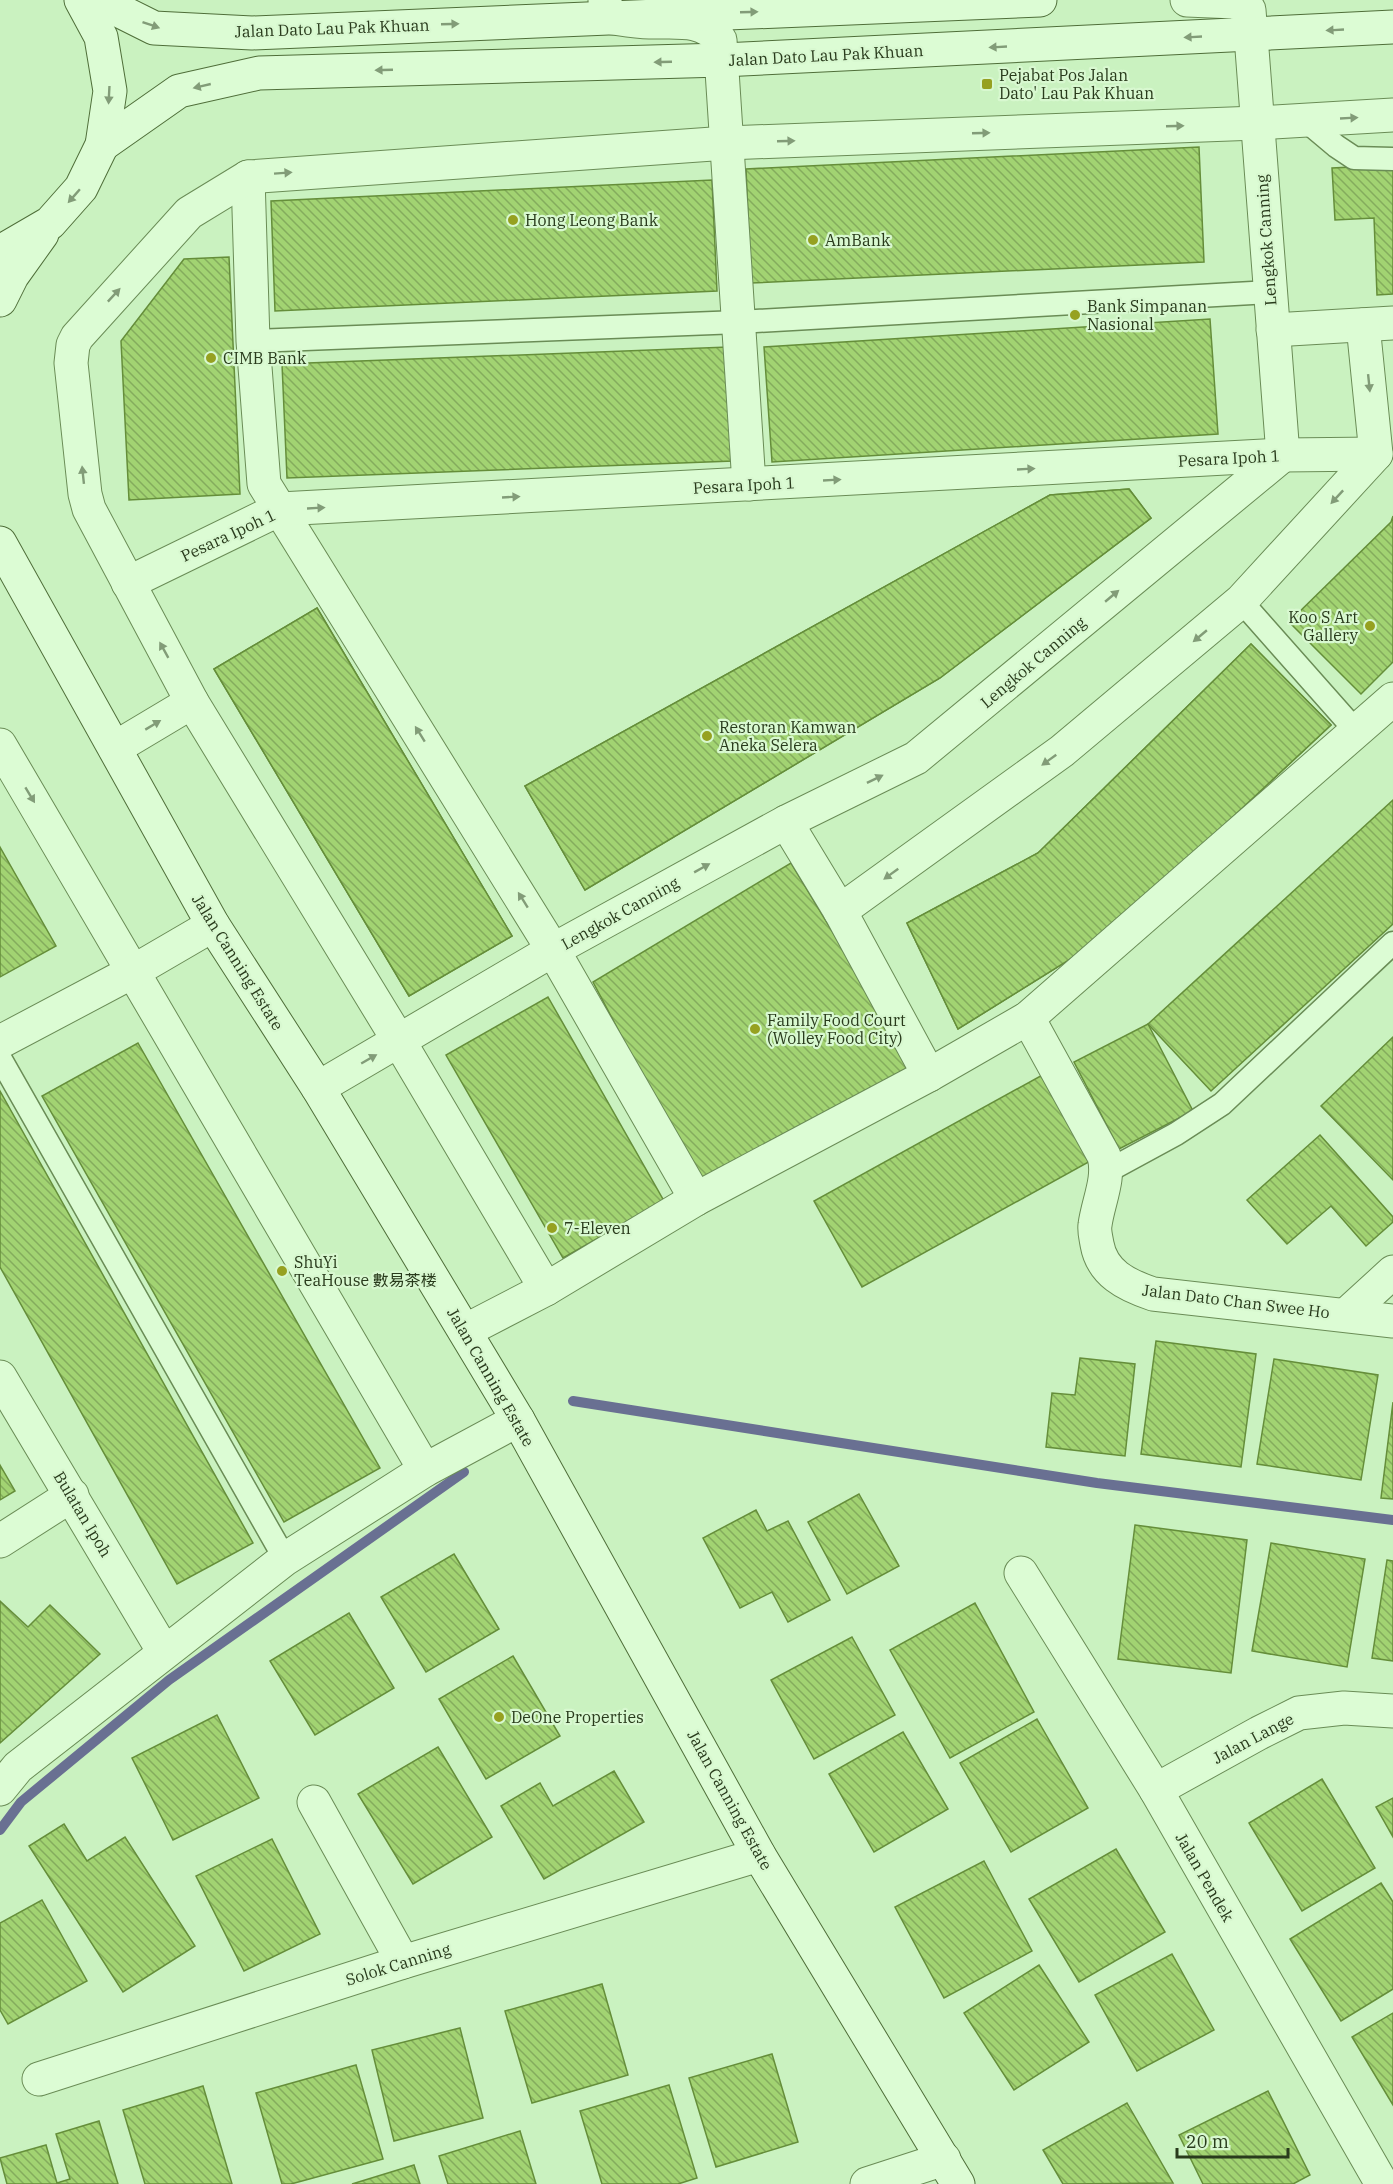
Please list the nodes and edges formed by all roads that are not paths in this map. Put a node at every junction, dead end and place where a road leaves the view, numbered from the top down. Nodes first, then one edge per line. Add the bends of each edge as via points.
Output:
1 (81, 0) edge
2 (98, 0) edge
3 (1040, 0) edge
4 (1187, 0) edge
5 (606, 9) edge
6 (1393, 27) edge
7 (1251, 35) junction
8 (722, 60) junction
9 (1393, 115) edge
10 (1305, 120) junction
11 (1257, 123) junction
12 (727, 143) junction
13 (102, 145) junction
14 (1393, 159) edge
15 (248, 177) junction
16 (50, 223) junction
17 (0, 252) edge
18 (1270, 292) junction
19 (0, 300) edge
20 (739, 322) junction
21 (1378, 324) edge
22 (1273, 330) junction
23 (253, 341) junction
24 (1376, 454) junction
25 (1282, 455) junction
26 (749, 484) junction
27 (280, 510) junction
28 (0, 543) edge
29 (128, 583) junction
30 (1241, 601) junction
31 (1393, 699) edge
32 (192, 702) junction
33 (1356, 731) junction
34 (0, 745) edge
35 (115, 748) junction
36 (786, 822) junction
37 (840, 911) junction
38 (213, 925) junction
39 (1393, 943) edge
40 (553, 950) junction
41 (134, 971) junction
42 (1028, 1018) junction
43 (399, 1041) junction
44 (0, 1042) edge
45 (0, 1058) edge
46 (929, 1075) junction
47 (318, 1088) junction
48 (1106, 1172) junction
49 (696, 1199) junction
50 (1393, 1272) edge
51 (546, 1289) junction
52 (1346, 1315) junction
53 (1393, 1321) edge
54 (465, 1331) junction
55 (0, 1377) edge
56 (518, 1420) junction
57 (425, 1470) junction
58 (72, 1495) junction
59 (0, 1541) edge
60 (285, 1559) junction
61 (1021, 1573) dead end
62 (165, 1652) junction
63 (1393, 1712) edge
64 (0, 1789) edge
65 (1156, 1790) junction
66 (314, 1802) dead end
67 (759, 1855) junction
68 (403, 1962) junction
69 (39, 2079) dead end
70 (951, 2171) edge
71 (867, 2184) edge
72 (1382, 2184) edge

1 -> 13 street via 101,37 110,91
2 -> 5 street, Jalan Dato Lau Pak Khuan via 154,28 252,33
5 -> 3 street, Jalan Dato Lau Pak Khuan
4 - 7 street, Lengkok Canning via 1235,2 1249,9
5 - 8 street via 648,22 701,25 720,40
6 -> 7 street, Jalan Dato Lau Pak Khuan
7 -> 8 street, Jalan Dato Lau Pak Khuan
7 - 11 street, Lengkok Canning
8 - 12 street
8 -> 13 street, Jalan Dato Lau Pak Khuan via 259,73 179,91
10 -> 9 street
10 - 11 street
10 - 14 lane via 1354,158
12 -> 11 street
11 - 18 street, Lengkok Canning
15 -> 12 street
12 - 20 street
13 -> 16 street via 81,188
15 - 23 street
29 -> 15 street via 87,502 71,363 73,345 82,330 189,213
16 - 17 street
16 - 19 street via 12,276
18 - 20 lane
18 - 22 street, Lengkok Canning
20 - 23 lane
20 - 26 street
21 - 22 street
21 -> 24 street
22 - 25 street, Lengkok Canning
23 - 27 street via 264,484
24 - 25 street, Pesara Ipoh 1
24 -> 30 street
26 -> 25 street, Pesara Ipoh 1
36 -> 25 street, Lengkok Canning via 916,758
27 -> 26 street, Pesara Ipoh 1
27 - 29 street, Pesara Ipoh 1
40 -> 27 street
28 - 35 street, Jalan Canning Estate
32 -> 29 street
30 - 33 lane
30 -> 37 street via 1062,751
31 - 33 street
35 -> 32 street
32 - 43 street
33 - 42 street
34 -> 41 street
35 - 38 street, Jalan Canning Estate
36 - 37 street
40 -> 36 street, Lengkok Canning
37 - 46 street
38 - 41 street
38 - 47 street, Jalan Canning Estate
39 - 48 lane via 1222,1104
40 - 43 street, Lengkok Canning
40 - 49 street
41 - 44 street
41 - 57 street
42 - 46 street
42 - 48 street, Jalan Dato Chan Swee Ho via 1104,1156
47 -> 43 street, Lengkok Canning
43 - 51 street
45 - 60 lane
46 - 49 street
47 - 54 street, Jalan Canning Estate
48 - 52 street, Jalan Dato Chan Swee Ho via 1094,1228 1099,1255 1113,1275 1133,1288 1152,1294
49 - 51 street
50 - 52 street
51 - 54 street
52 - 53 street, Jalan Dato Chan Swee Ho
54 - 56 street, Jalan Canning Estate
55 - 58 street, Bulatan Ipoh
56 - 57 street
56 - 67 street, Jalan Canning Estate
57 - 60 street
58 - 59 street
58 - 62 street, Bulatan Ipoh
60 - 62 street
61 - 65 street, Jalan Pendek
62 - 64 street via 18,1767
63 - 65 street, Jalan Lange via 1344,1708 1299,1713
65 - 72 street, Jalan Pendek
66 - 68 street
67 - 68 street, Solok Canning
67 - 70 street, Jalan Canning Estate
68 - 69 street, Solok Canning
70 - 71 street

